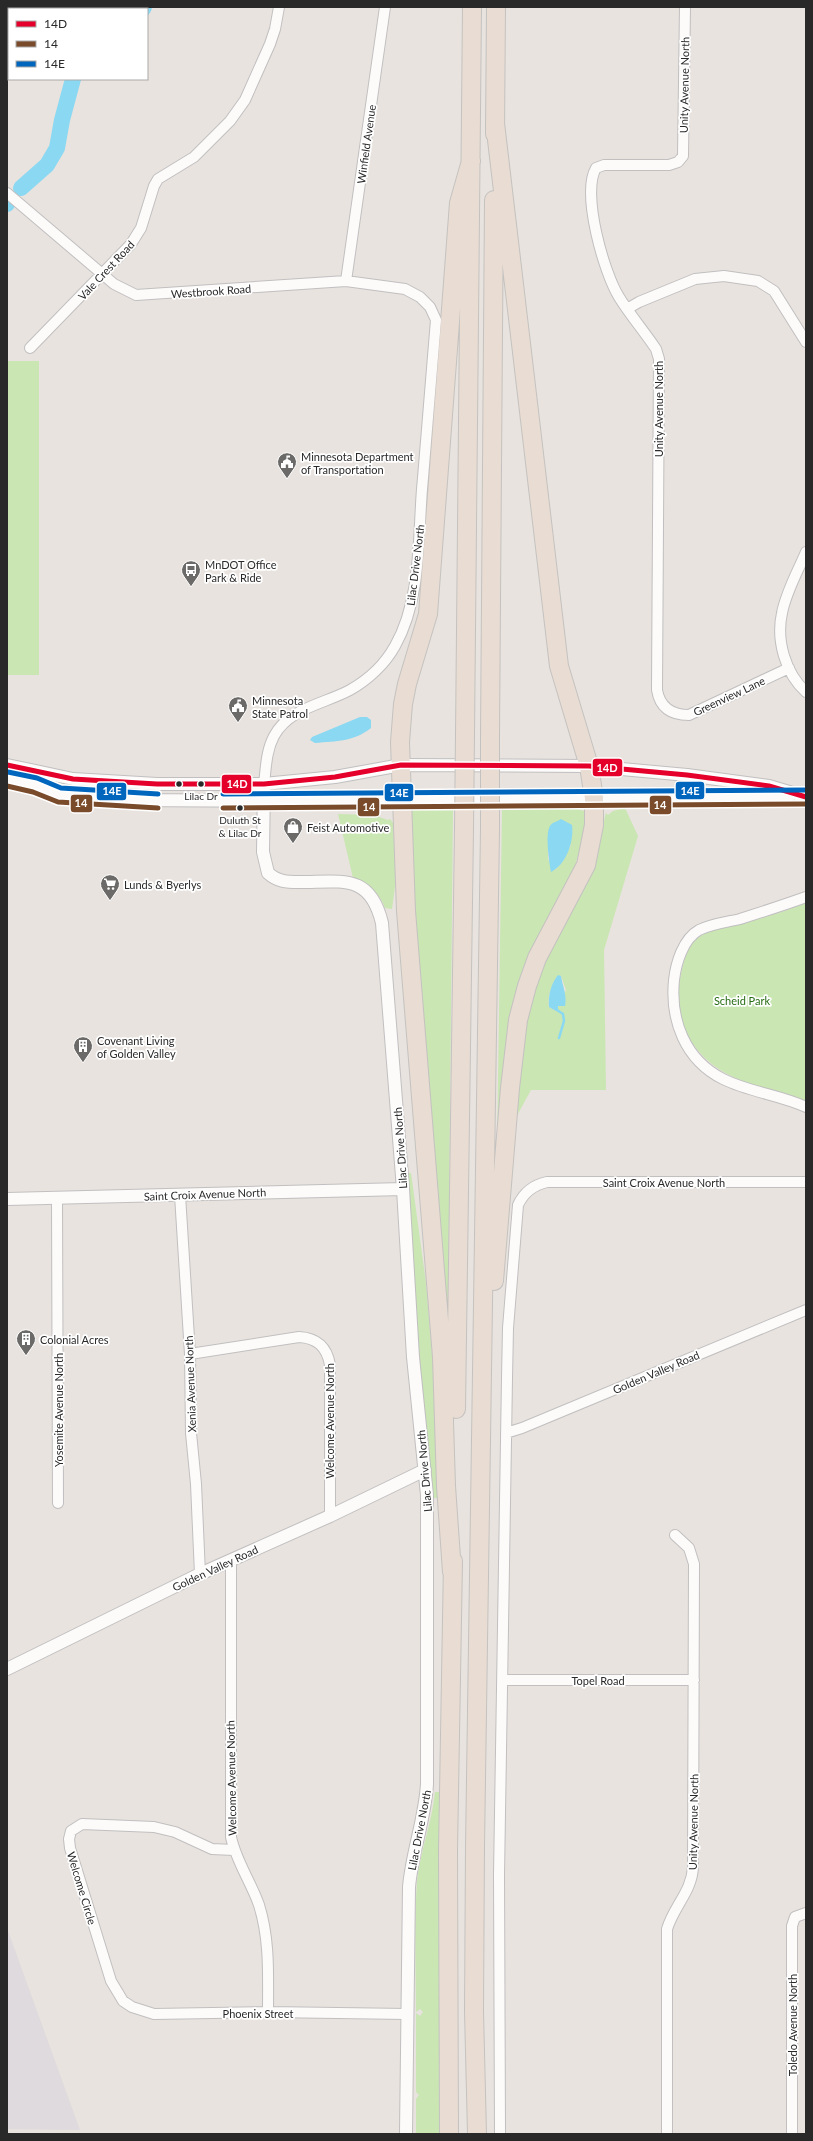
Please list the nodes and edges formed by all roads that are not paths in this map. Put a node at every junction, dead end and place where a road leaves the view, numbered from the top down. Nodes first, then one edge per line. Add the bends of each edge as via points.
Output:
1 (279, 7) edge
2 (385, 7) edge
3 (472, 7) edge
4 (496, 7) edge
5 (685, 7) edge
6 (495, 123) junction
7 (471, 161) junction
8 (7, 193) edge
9 (103, 274) junction
10 (346, 281) junction
11 (627, 309) junction
12 (436, 320) joint
13 (806, 342) edge
14 (30, 348) dead end
15 (806, 552) edge
16 (789, 668) junction
17 (657, 690) joint
18 (806, 692) edge
19 (7, 765) edge
20 (401, 765) junction
21 (588, 766) junction
22 (7, 780) edge
23 (264, 784) junction
24 (803, 796) edge
25 (594, 798) junction
26 (402, 800) junction
27 (264, 801) junction
28 (806, 897) edge
29 (806, 1108) edge
30 (806, 1182) edge
31 (403, 1188) junction
32 (180, 1195) junction
33 (57, 1197) junction
34 (7, 1199) edge
35 (806, 1310) edge
36 (190, 1354) junction
37 (482, 1365) junction
38 (506, 1433) junction
39 (425, 1470) junction
40 (58, 1502) dead end
41 (330, 1516) junction
42 (675, 1535) dead end
43 (231, 1561) junction
44 (452, 1572) junction
45 (200, 1574) junction
46 (7, 1669) edge
47 (502, 1680) junction
48 (694, 1680) junction
49 (234, 1850) junction
50 (806, 1913) edge
51 (116, 1992) joint
52 (268, 2012) junction
53 (407, 2014) junction
54 (406, 2134) edge
55 (449, 2134) edge
56 (477, 2134) edge
57 (500, 2134) edge
58 (667, 2134) edge
59 (792, 2134) edge

1 - 9 street, Vale Crest Road via 270,44 238,111 194,157 158,180 141,228 131,244
2 - 10 street, Winfield Avenue
3 - 7 highway
4 - 6 highway
5 - 11 street, Unity Avenue North via 683,156 678,162 669,165 604,165 596,168 592,177 591,199 595,230 611,280
6 - 21 highway via 559,666
6 - 37 highway, bridge via 490,829
7 - 20 highway via 459,203 428,614 403,704
7 - 44 highway, bridge via 462,1075
8 - 9 street, Westbrook Road
9 - 10 street, Westbrook Road via 125,291 149,296
9 - 14 street, Vale Crest Road
10 - 12 street, Westbrook Road via 405,290 420,297 430,307
11 - 13 street via 695,279 724,276 758,282 774,291
11 - 17 street, Unity Avenue North via 656,349 659,359
12 - 23 street, Lilac Drive North via 416,574 406,621 390,654 368,677 349,690 297,714 281,727 269,749
15 - 16 street via 782,612 781,645
16 - 17 street, Greenview Lane via 689,715 680,715 664,707
16 - 18 street
19 - 23 street via 73,779 157,784
20 - 21 street
20 - 23 street via 335,777
20 - 26 highway
21 - 24 street via 769,786
21 - 25 highway
22 - 27 street via 35,785 59,795 123,800
23 - 27 street, Lilac Drive North
24 - 25 street
25 - 26 street
25 - 37 highway via 594,824 586,865 537,958 518,1020 510,1081 493,1293
26 - 27 street
26 - 44 highway via 406,911 444,1388 446,1486
27 - 31 street, Lilac Drive North via 263,852 268,874 279,881 354,884 372,895 378,905 382,923
28 - 29 street via 767,911 707,927 693,934 685,944 678,964 673,1004 680,1032 691,1051 713,1073 736,1084
30 - 38 street, Saint Croix Avenue North via 547,1182 532,1187 518,1205 515,1225 508,1328
31 - 32 street, Saint Croix Avenue North
31 - 39 street, Lilac Drive North via 413,1357
32 - 33 street, Saint Croix Avenue North
32 - 36 street, Xenia Avenue North
33 - 34 street, Saint Croix Avenue North
33 - 40 street, Yosemite Avenue North
35 - 38 street, Golden Valley Road
36 - 41 street, Welcome Avenue North via 299,1337 309,1337 324,1347 330,1365
36 - 45 street, Xenia Avenue North via 191,1433
37 - 56 highway via 474,2003
38 - 47 street
39 - 41 street, Golden Valley Road
39 - 53 street, Lilac Drive North via 429,1541 427,1784 409,1887
41 - 43 street, Golden Valley Road
42 - 48 street, Unity Avenue North via 690,1548 694,1564
43 - 45 street, Golden Valley Road
43 - 49 street, Welcome Avenue North via 230,1819
44 - 55 highway via 448,1851
45 - 46 street, Golden Valley Road
47 - 48 street, Topel Road
47 - 57 street via 498,1979
48 - 58 street, Unity Avenue North via 692,1878 670,1921 666,1950
49 - 51 street, Welcome Circle via 212,1849 176,1832 154,1827 82,1824 71,1831 70,1848
49 - 52 street, Welcome Avenue North via 251,1885 264,1923 269,1957
50 - 59 street, Toledo Avenue North via 795,1917 792,1926
51 - 52 street, Phoenix Street via 132,2007 154,2014
52 - 53 street, Phoenix Street
53 - 54 street, Lilac Drive North

